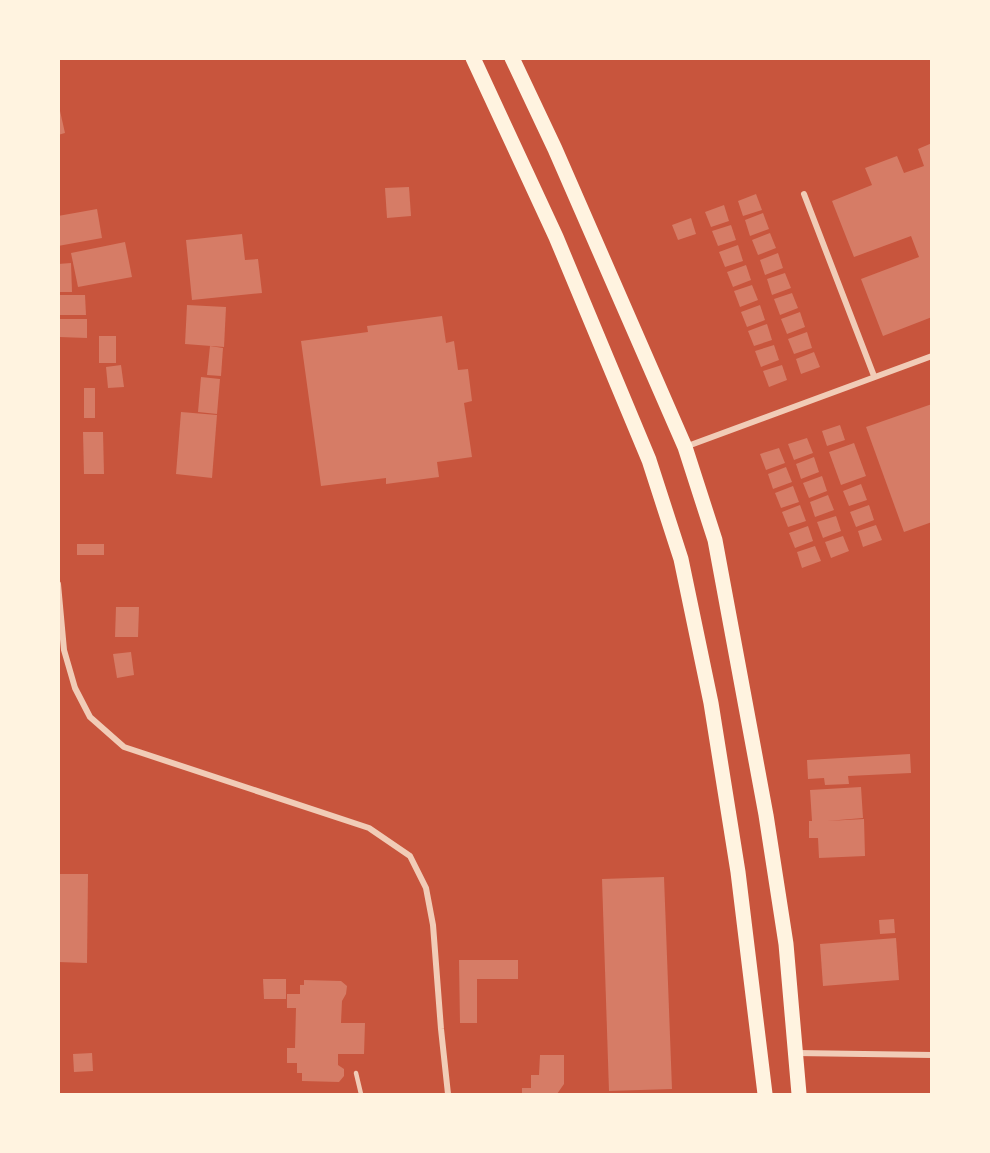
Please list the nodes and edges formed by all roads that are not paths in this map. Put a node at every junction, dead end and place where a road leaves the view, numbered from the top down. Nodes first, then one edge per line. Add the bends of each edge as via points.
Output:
1 (473, 58) edge
2 (512, 58) edge
3 (804, 194) dead end
4 (932, 356) edge
5 (874, 376) junction
6 (684, 447) junction
7 (58, 584) edge
8 (796, 1053) junction
9 (932, 1055) edge
10 (356, 1073) dead end
11 (361, 1095) edge
12 (448, 1095) edge
13 (765, 1095) edge
14 (800, 1095) edge

1 - 13 main road via 556,237 649,460 681,559 711,703 738,872
2 - 6 main road
3 - 5 street
4 - 5 street
5 - 6 street
6 - 8 main road via 715,540 739,666 786,944
7 - 12 street via 64,650 75,688 90,717 124,747 369,828 410,856 426,888 433,925
8 - 9 street
8 - 14 main road
10 - 11 lane

